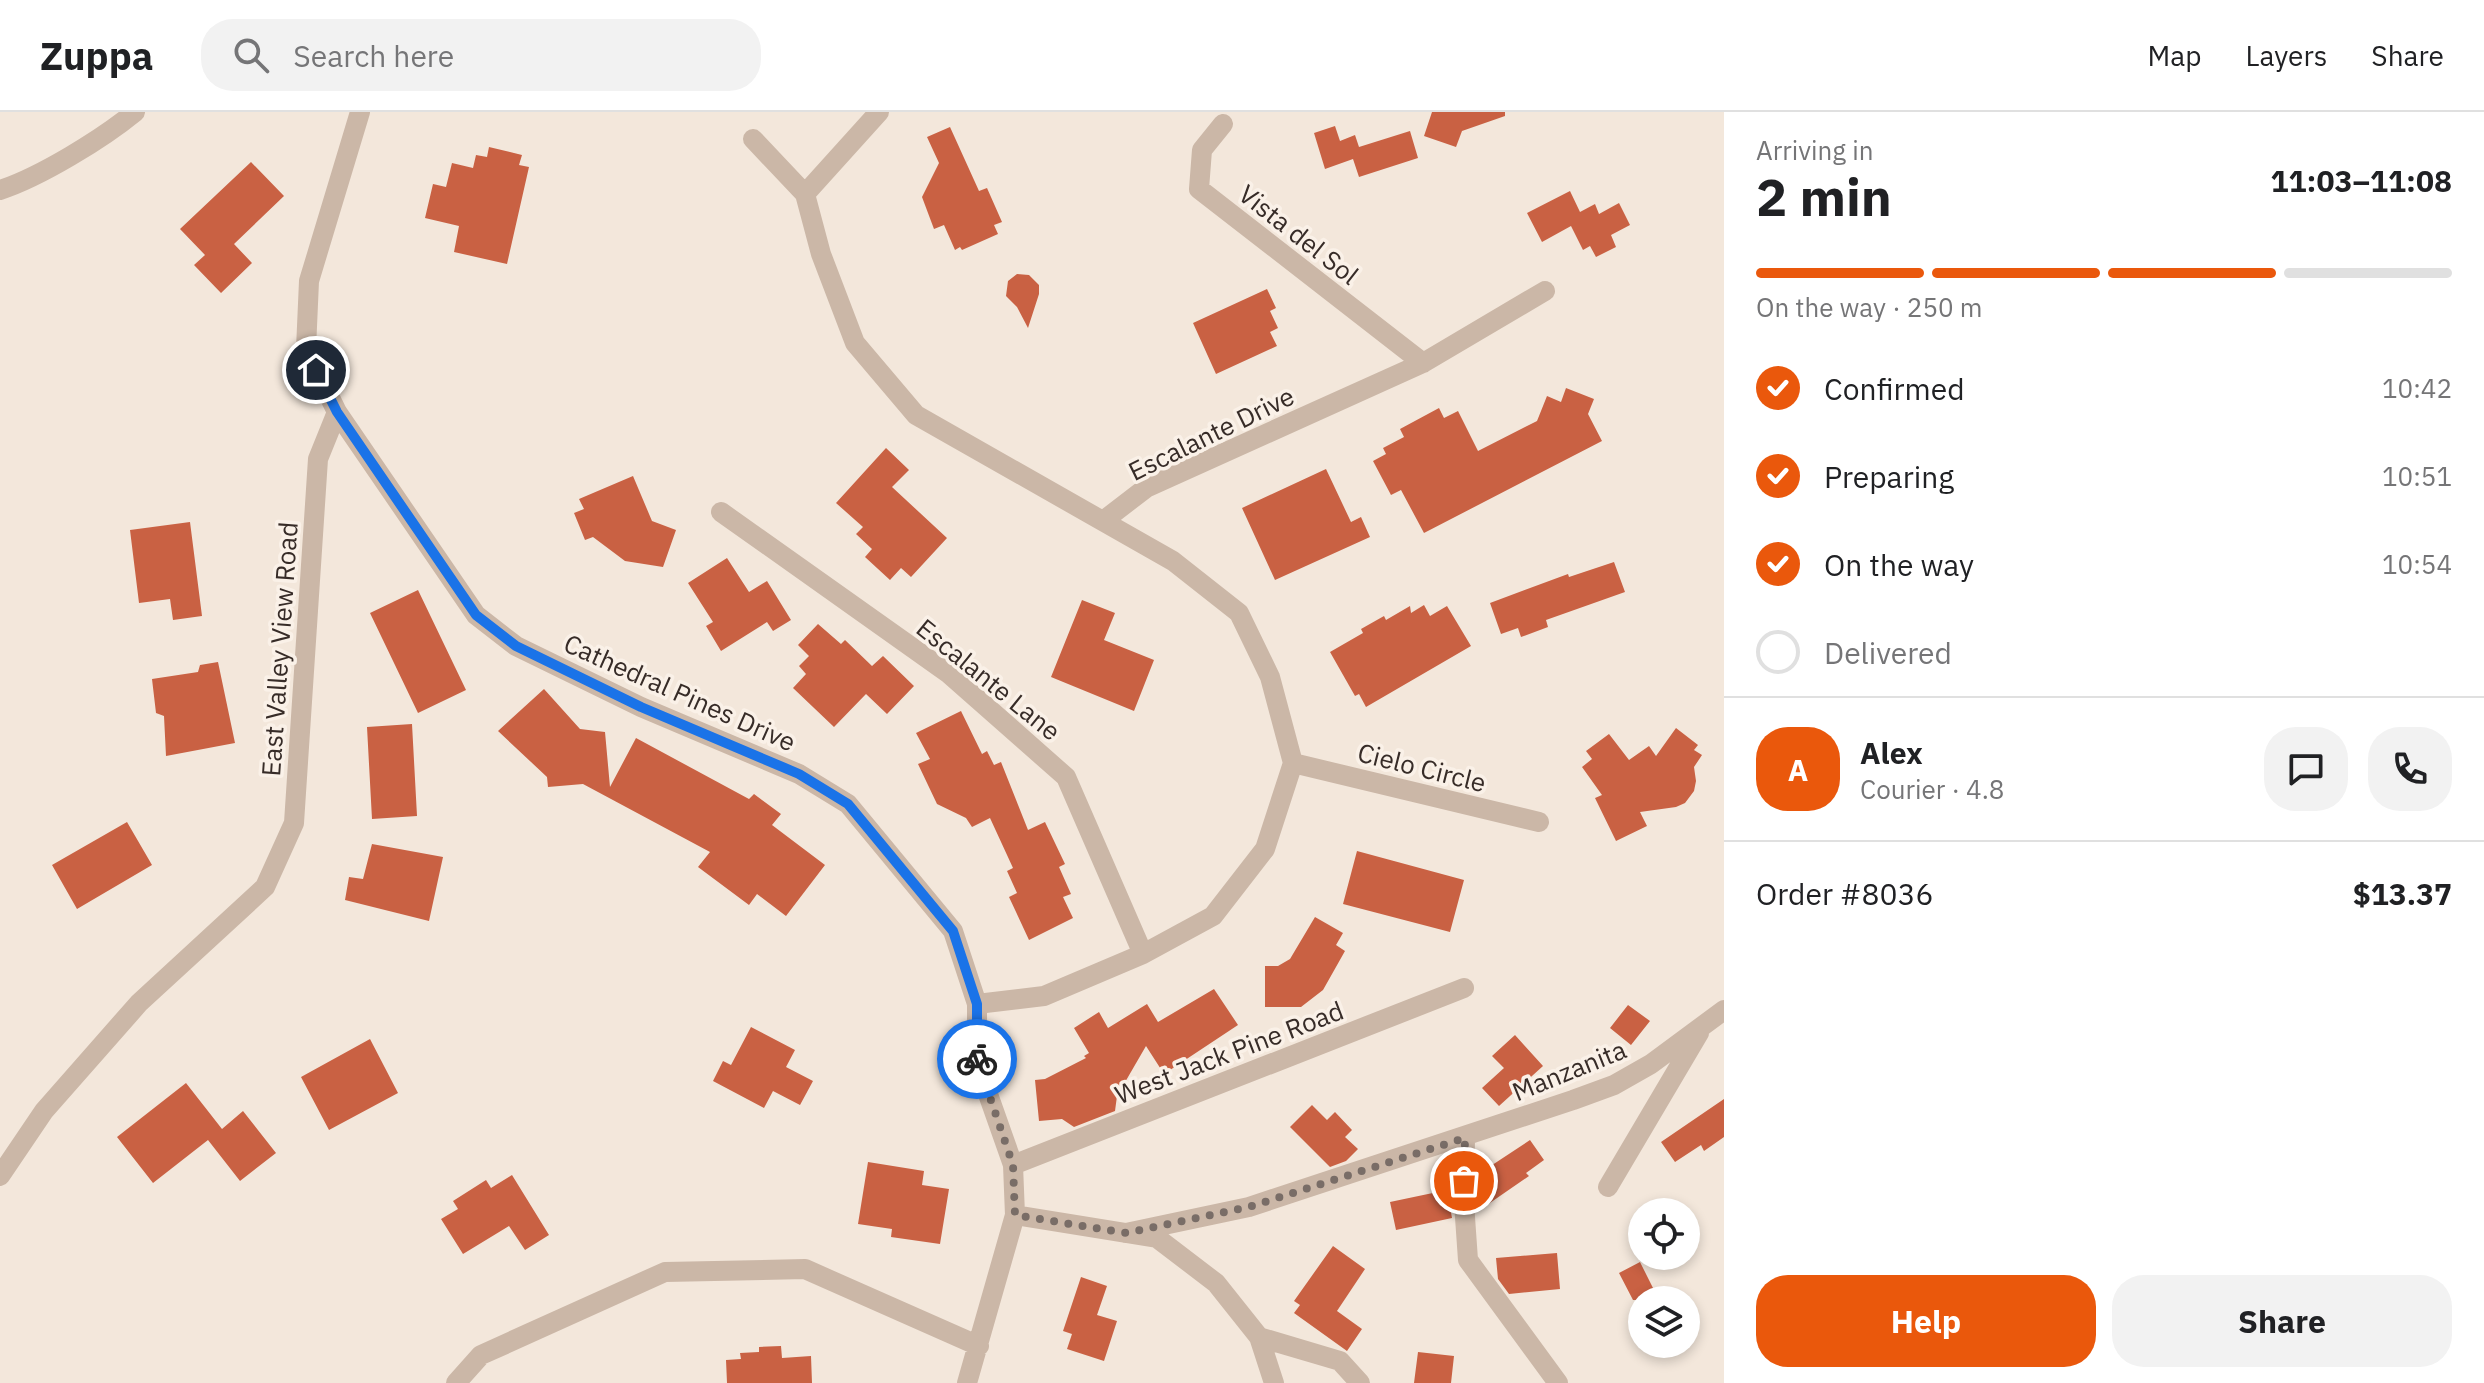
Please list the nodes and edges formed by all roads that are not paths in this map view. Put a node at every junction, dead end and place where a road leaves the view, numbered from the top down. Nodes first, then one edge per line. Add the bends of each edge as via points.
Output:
1 (135, 112) edge
2 (360, 112) edge
3 (879, 112) edge
4 (1223, 124) dead end
5 (753, 139) dead end
6 (0, 190) edge
7 (805, 194) junction
8 (1545, 291) dead end
9 (1423, 363) junction
10 (337, 412) junction
11 (721, 512) dead end
12 (1103, 521) junction
13 (1293, 763) junction
14 (1539, 822) dead end
15 (1143, 954) junction
16 (1464, 988) dead end
17 (977, 1004) junction
18 (1724, 1010) edge
19 (1705, 1022) junction
20 (1465, 1138) junction
21 (1013, 1165) junction
22 (0, 1176) edge
23 (1608, 1187) dead end
24 (1015, 1215) junction
25 (1126, 1233) junction
26 (1259, 1337) junction
27 (979, 1346) junction
28 (456, 1383) edge
29 (967, 1383) edge
30 (1274, 1383) edge
31 (1360, 1383) edge
32 (1558, 1383) edge

1 - 6 street via 20,184
2 - 10 street via 309,281 306,349
3 - 7 street
4 - 9 street, Vista del Sol via 1202,150 1199,189
5 - 7 street
7 - 12 street via 855,343 916,415
8 - 9 street, Escalante Drive
9 - 12 street, Escalante Drive via 1146,488
10 - 17 street, Cathedral Pines Drive via 476,615 516,646 641,707 799,774 848,804 953,931
10 - 22 street, East Valley View Road via 318,459 294,823 265,887 139,1003 44,1111
11 - 15 street, Escalante Lane via 948,673 1066,777
12 - 13 street via 1173,561 1239,613 1270,677
13 - 14 street, Cielo Circle
13 - 15 street via 1265,849 1213,916
15 - 17 street via 1044,996
16 - 21 street, West Jack Pine Road
17 - 21 street, Cathedral Pines Drive via 977,1063
18 - 19 street, Manzanita
19 - 20 street, Manzanita via 1614,1085
19 - 23 street
20 - 25 street, Manzanita via 1249,1207
20 - 32 street via 1468,1260
21 - 24 street, Cathedral Pines Drive
24 - 25 street
24 - 27 street, Cathedral Pines Drive
25 - 26 street via 1157,1238 1216,1283
26 - 30 street
26 - 31 street via 1340,1361
27 - 28 street via 805,1269 665,1272 481,1355
27 - 29 street, Cathedral Pines Drive

